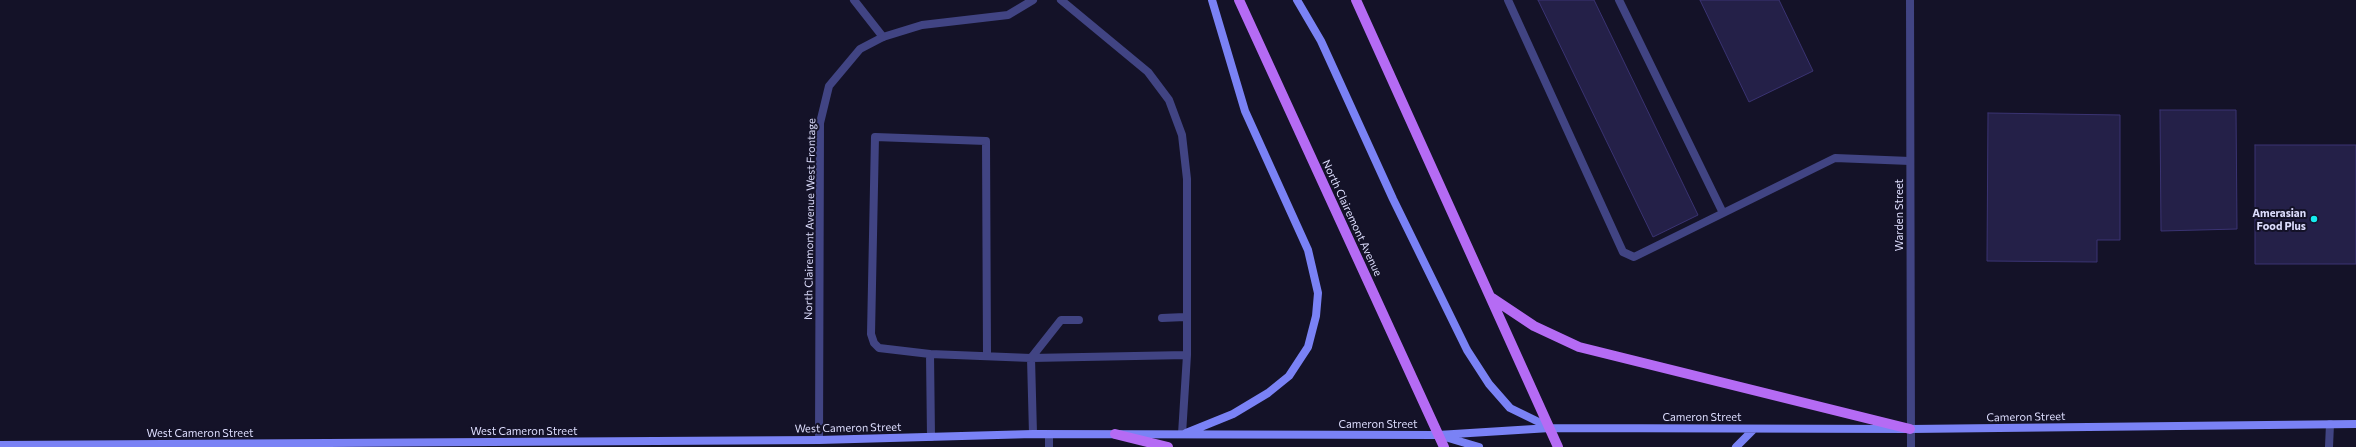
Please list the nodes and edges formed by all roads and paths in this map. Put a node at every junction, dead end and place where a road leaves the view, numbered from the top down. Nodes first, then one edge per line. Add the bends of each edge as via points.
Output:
1 (854, 0) edge
2 (1033, 0) edge
3 (1061, 0) edge
4 (1212, 0) edge
5 (1239, 0) edge
6 (1298, 0) edge
7 (1356, 0) edge
8 (1508, 0) edge
9 (1618, 0) edge
10 (1910, 0) edge
11 (883, 37) junction
12 (1910, 161) junction
13 (1723, 213) junction
14 (1491, 297) junction
15 (1185, 317) junction
16 (1162, 318) dead end
17 (1079, 320) dead end
18 (930, 354) junction
19 (987, 355) junction
20 (1187, 355) junction
21 (1031, 358) junction
22 (2330, 424) junction
23 (2356, 424) edge
24 (1550, 428) junction
25 (1754, 429) junction
26 (1910, 429) junction
27 (1033, 434) junction
28 (1049, 434) junction
29 (1115, 434) junction
30 (1182, 434) junction
31 (1438, 435) junction
32 (931, 437) junction
33 (819, 440) junction
34 (0, 445) edge
35 (421, 445) edge
36 (138, 446) edge
37 (1049, 447) edge
38 (1168, 447) edge
39 (1444, 447) edge
40 (1479, 447) edge
41 (1558, 447) edge
42 (1736, 447) edge
43 (1911, 447) edge
44 (2329, 447) edge

1 - 11 street
2 - 11 street, North Clairemont Avenue West Frontage via 1008,15 922,25
3 - 15 street via 1148,72 1169,100 1182,135 1187,179
4 - 30 main road via 1245,111 1308,250 1318,293 1316,316 1308,347 1289,376 1268,393 1233,414
5 - 31 main road, North Clairemont Avenue
6 - 24 main road via 1321,41 1466,350 1489,384 1510,408
7 - 14 main road
8 - 13 street via 1623,252 1634,256
9 - 13 street
10 - 12 street, Warden Street
11 - 33 street, North Clairemont Avenue West Frontage via 860,49 829,86 820,123
12 - 13 street via 1835,158
12 - 26 street, Warden Street
14 - 24 main road
14 - 26 main road via 1534,326 1579,347
15 - 16 street
15 - 20 street
17 - 21 street via 1061,320
18 - 19 street
18 - 19 street via 878,348 871,334 875,137 986,141
18 - 32 street
19 - 21 street
20 - 21 street
20 - 30 street
21 - 27 street
22 - 23 main road, Cameron Street
22 - 26 main road, Cameron Street
22 - 44 street
24 - 25 main road, Cameron Street
24 - 31 main road, Cameron Street
24 - 41 main road
25 - 26 main road, Cameron Street
25 - 42 main road
26 - 43 street, Warden Street
27 - 28 main road, West Cameron Street
27 - 32 main road, West Cameron Street
28 - 29 main road, Cameron Street
28 - 37 street
29 - 30 main road, Cameron Street
29 - 38 main road
30 - 31 main road, Cameron Street
31 - 39 main road, North Clairemont Avenue
31 - 40 main road
32 - 33 main road, West Cameron Street
33 - 35 main road, West Cameron Street
34 - 36 main road, West Cameron Street
35 - 36 main road, West Cameron Street

